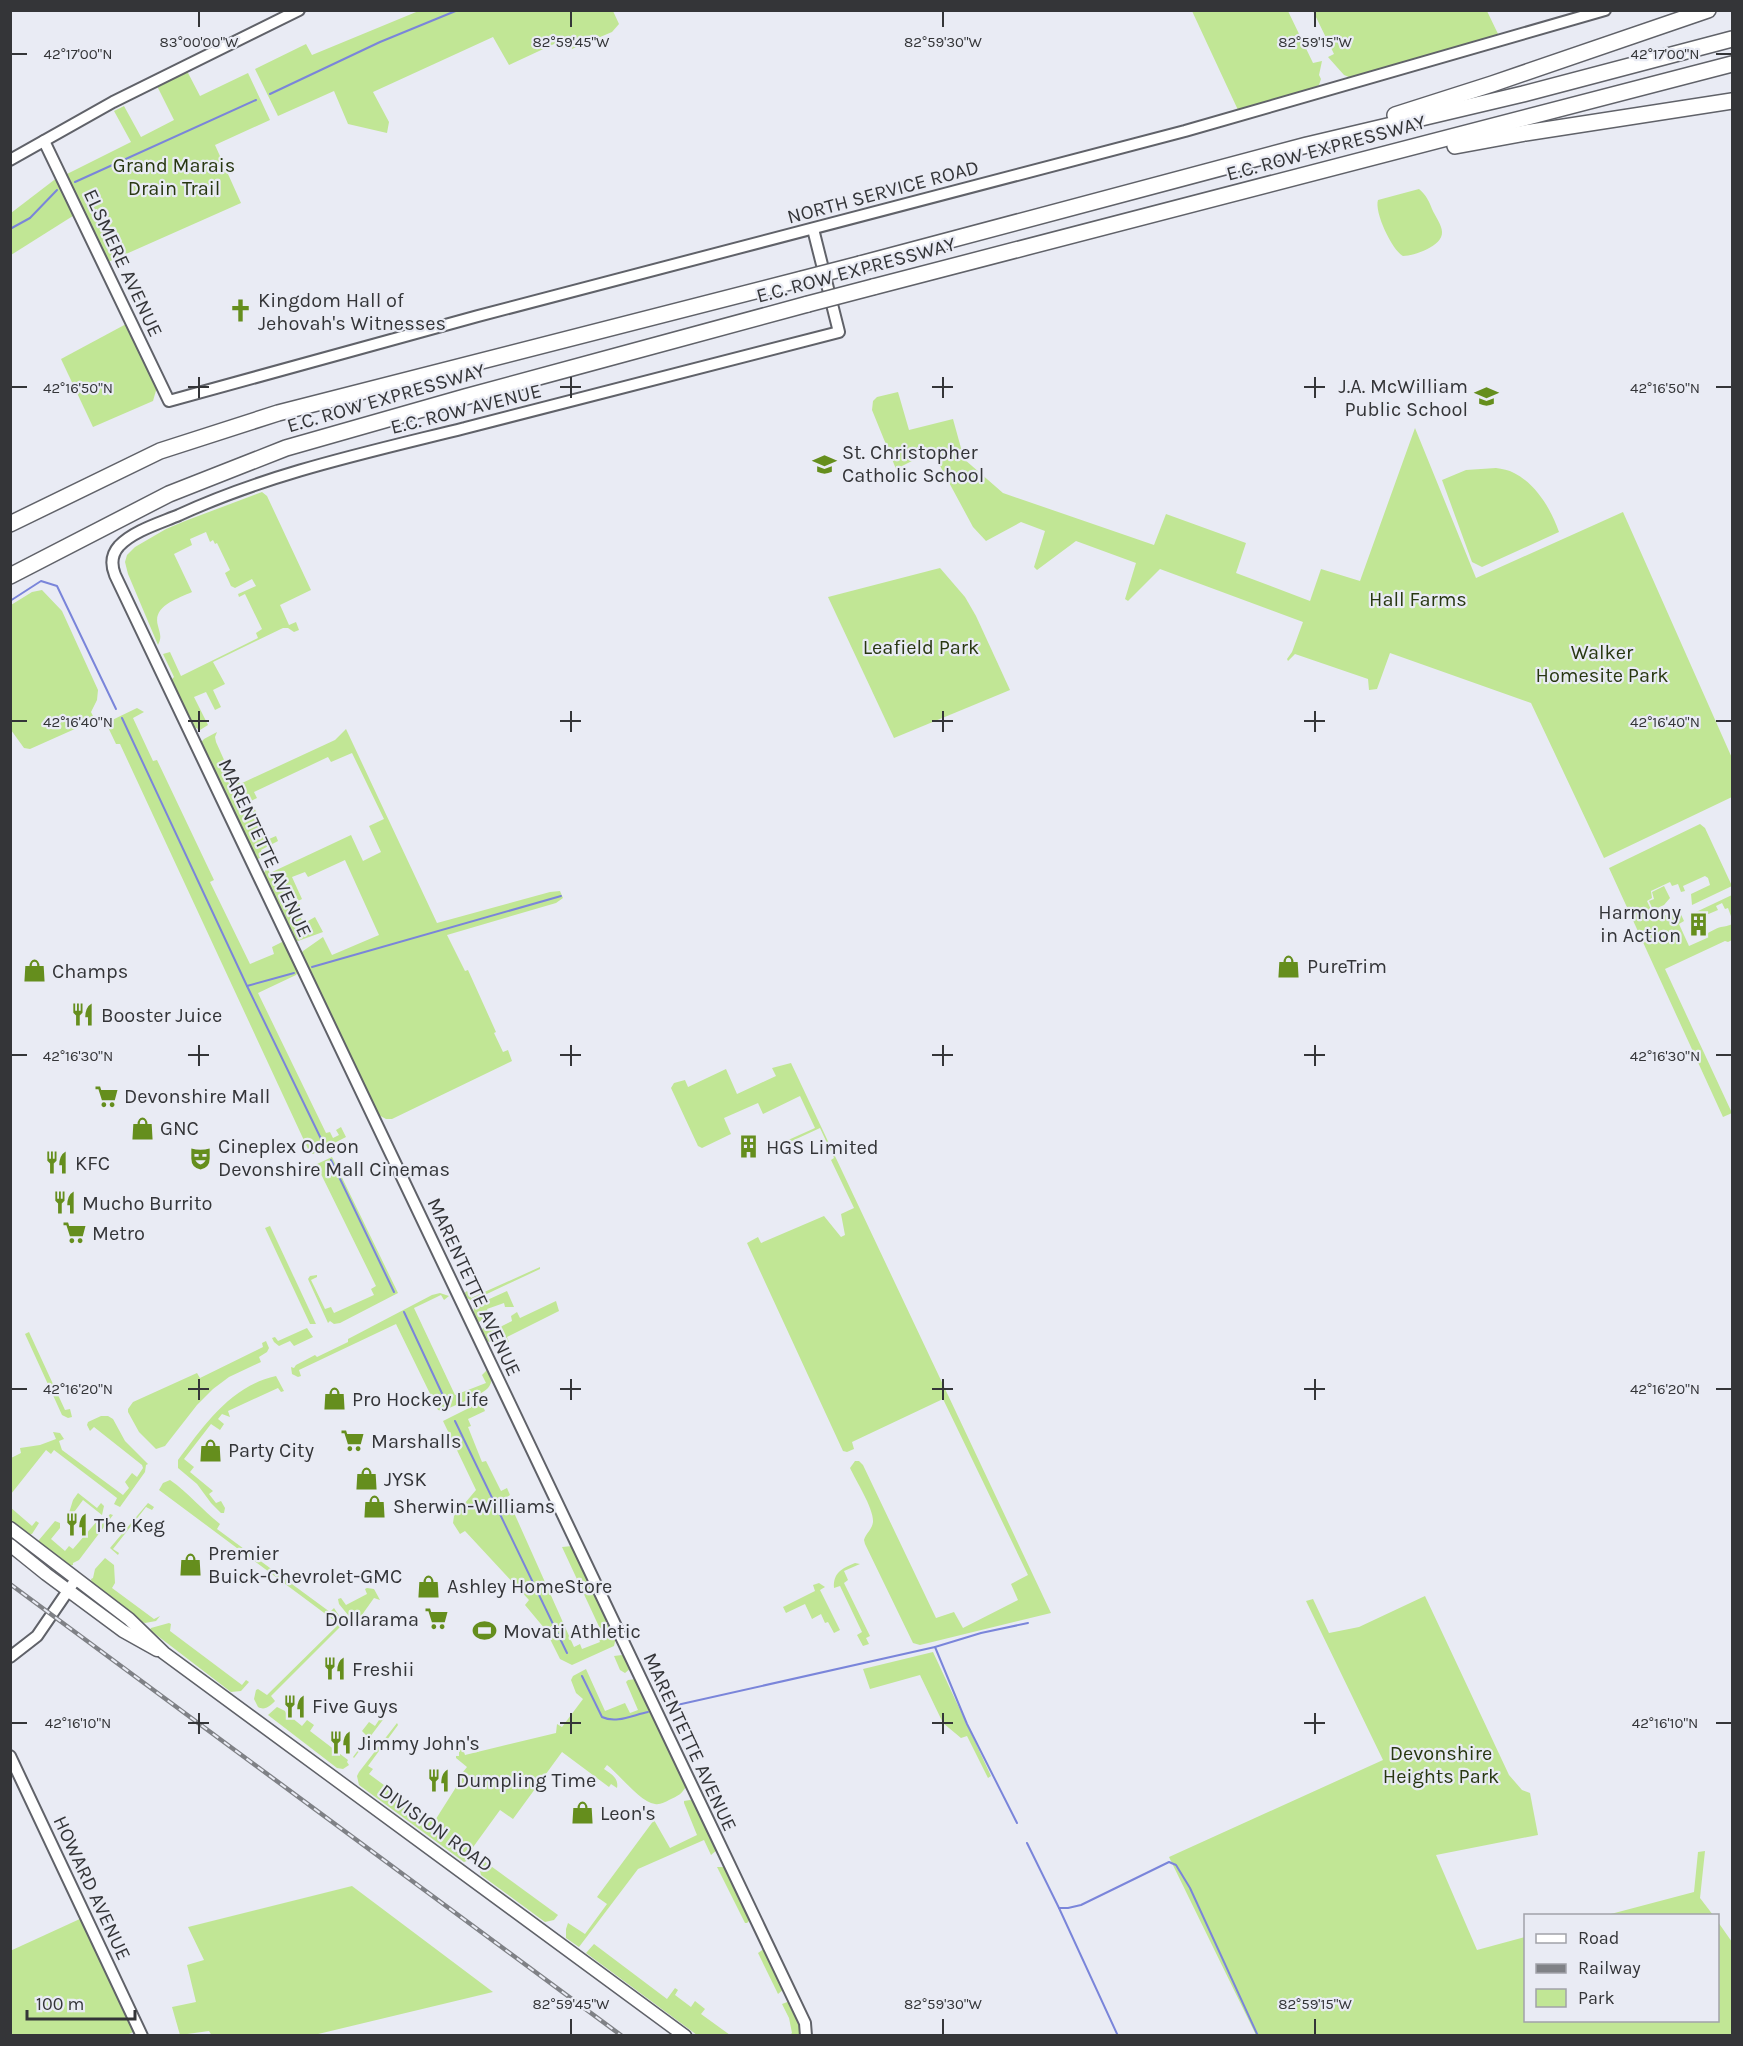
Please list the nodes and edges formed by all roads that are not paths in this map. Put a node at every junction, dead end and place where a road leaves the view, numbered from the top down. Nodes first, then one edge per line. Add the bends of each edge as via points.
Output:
1 (299, 10) edge
2 (1605, 10) edge
3 (1697, 10) edge
4 (1708, 10) edge
5 (1669, 24) junction
6 (1732, 39) edge
7 (1732, 64) edge
8 (1732, 101) edge
9 (44, 141) junction
10 (1307, 145) junction
11 (10, 160) edge
12 (1351, 164) junction
13 (813, 229) junction
14 (169, 401) joint
15 (160, 451) junction
16 (10, 516) edge
17 (10, 524) edge
18 (114, 553) joint
19 (10, 576) edge
20 (10, 1528) edge
21 (10, 1545) edge
22 (76, 1579) junction
23 (68, 1591) junction
24 (164, 1653) junction
25 (10, 1657) edge
26 (10, 1756) edge
27 (142, 2036) edge
28 (685, 2036) edge
29 (806, 2036) edge

1 - 9 street via 113,102
2 - 13 street, NORTH SERVICE ROAD via 1185,131
3 - 5 highway
4 - 5 highway
5 - 10 highway
6 - 10 highway, E.C. ROW EXPRESSWAY
7 - 12 highway, E.C. ROW EXPRESSWAY
8 - 12 highway
9 - 11 street
9 - 14 street, ELSMERE AVENUE
10 - 15 highway, E.C. ROW EXPRESSWAY, bridge via 278,413
12 - 19 highway, E.C. ROW EXPRESSWAY, bridge via 808,304 286,448 169,494
13 - 14 street, NORTH SERVICE ROAD
13 - 18 street, E.C. ROW AVENUE via 839,332 265,482 139,533 119,545
15 - 16 highway
15 - 17 highway, E.C. ROW EXPRESSWAY
18 - 29 street, MARENTETTE AVENUE via 115,575 805,2023
20 - 22 main road, DIVISION ROAD
21 - 23 main road, DIVISION ROAD
22 - 23 street
22 - 24 main road, DIVISION ROAD via 129,1619
23 - 24 main road, DIVISION ROAD via 130,1636
23 - 25 street via 37,1636
24 - 28 main road, DIVISION ROAD
26 - 27 street, HOWARD AVENUE

